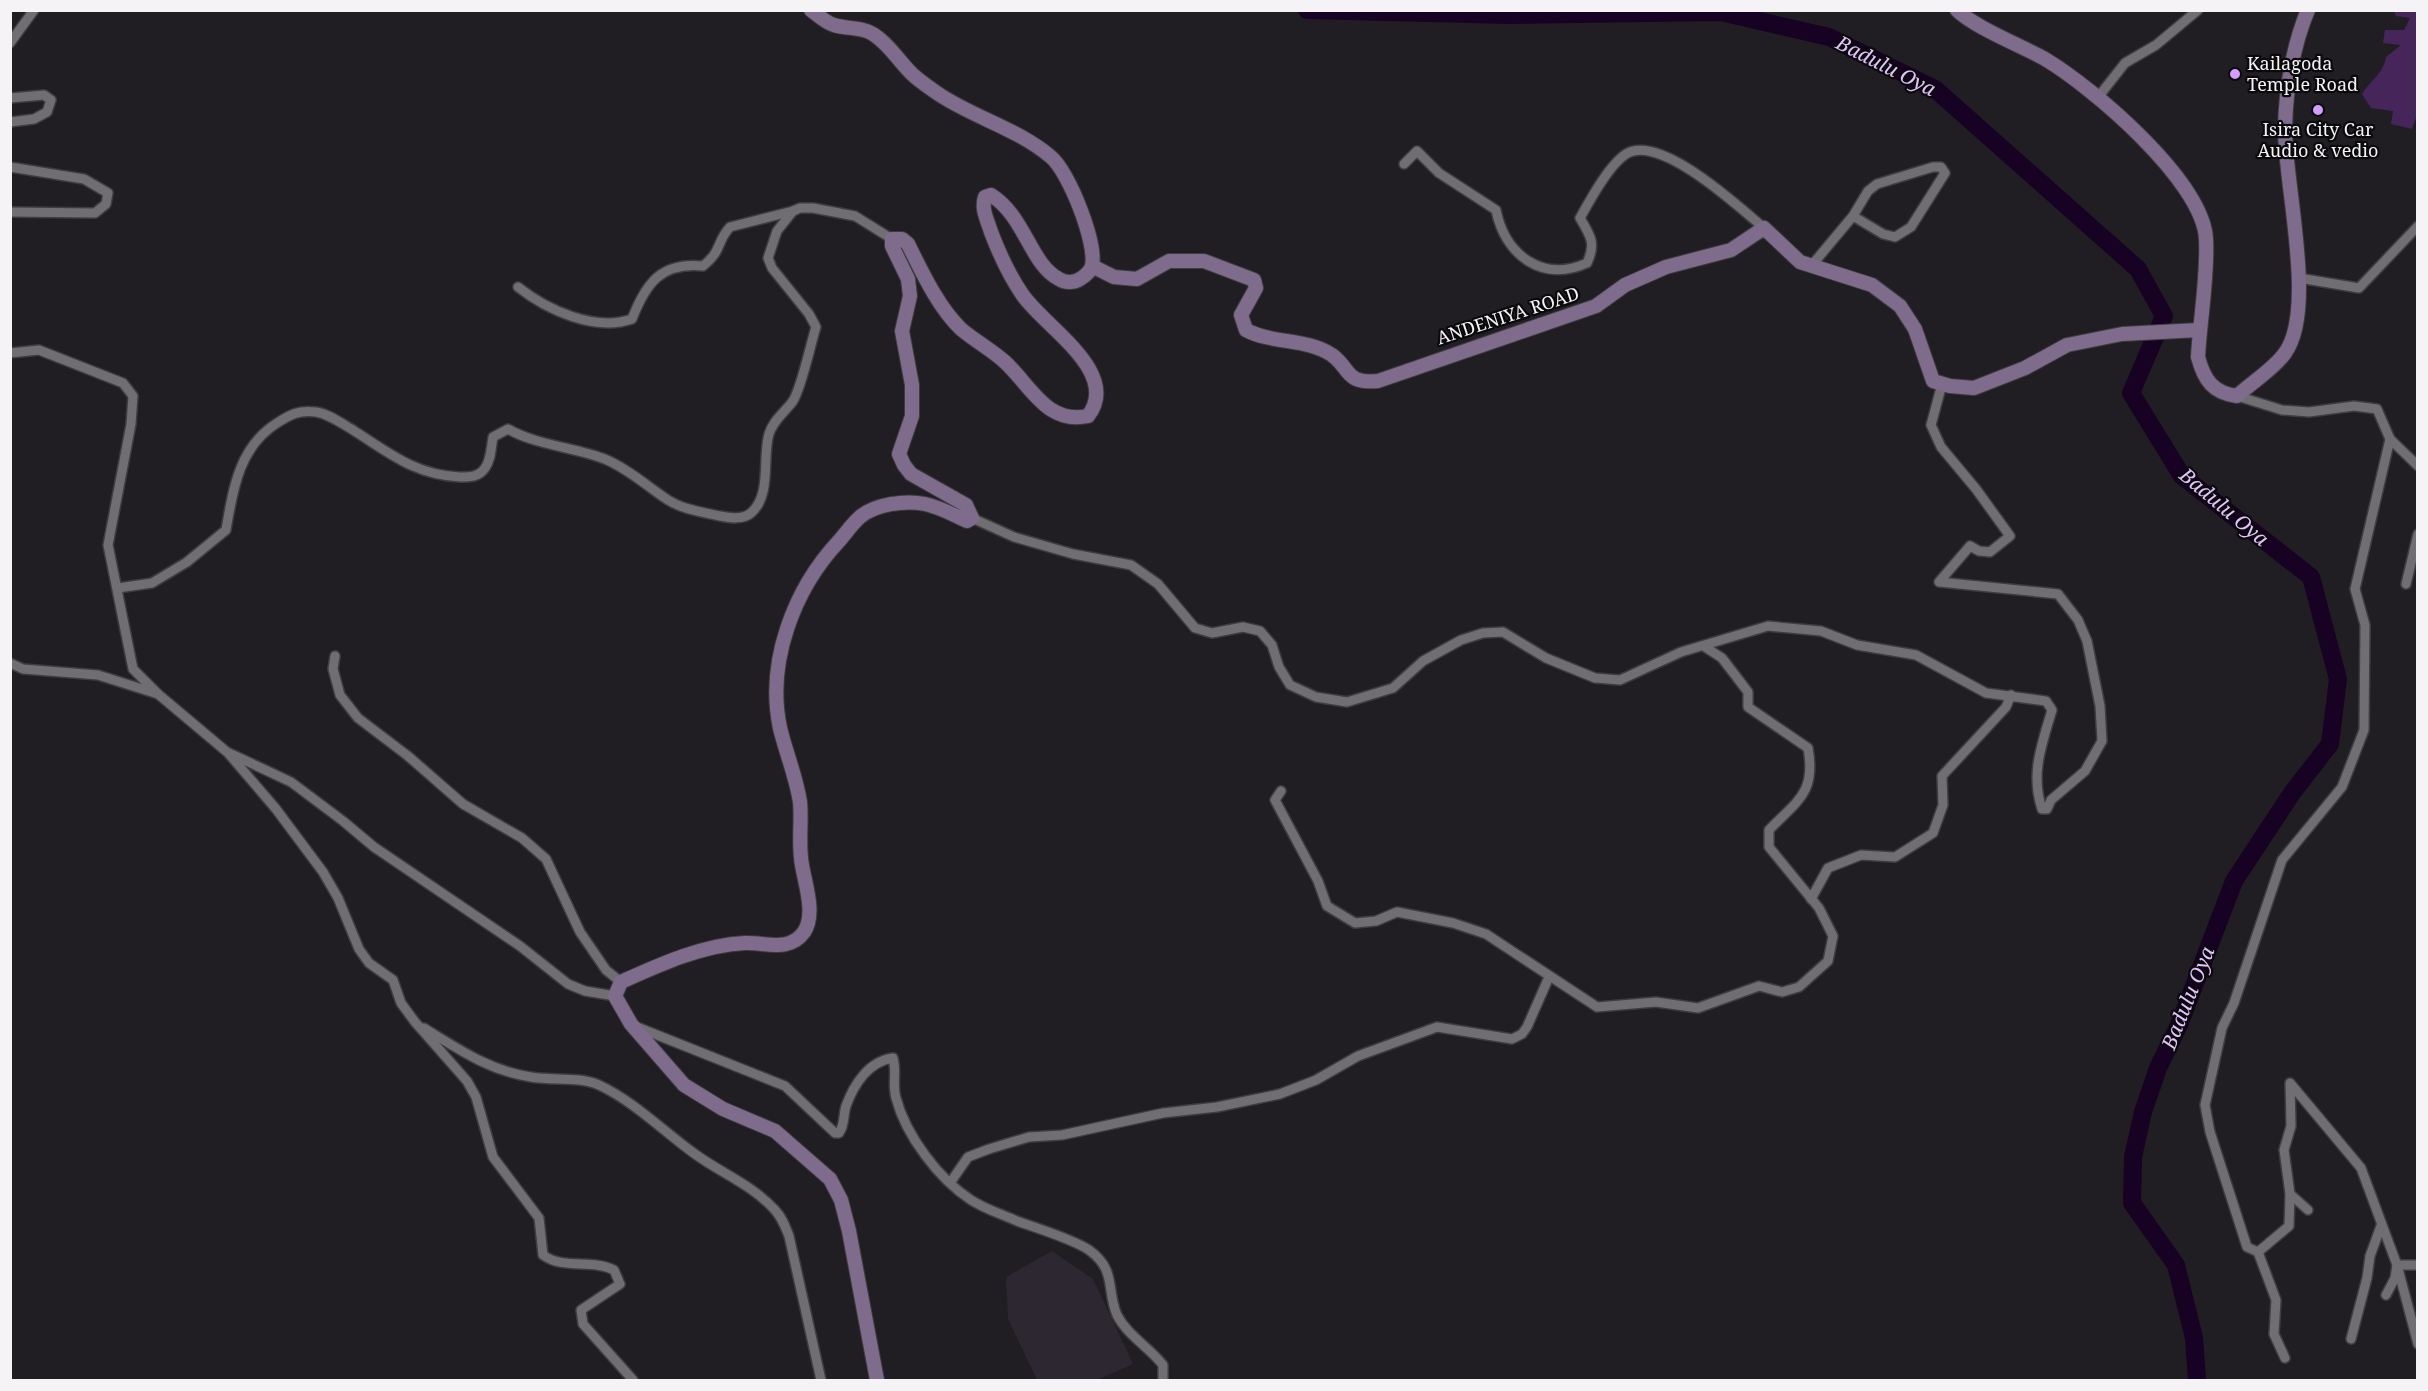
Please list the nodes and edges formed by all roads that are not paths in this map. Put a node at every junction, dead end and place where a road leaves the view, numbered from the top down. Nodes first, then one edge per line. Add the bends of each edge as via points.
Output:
1 (34, 10) edge
2 (811, 10) edge
3 (1957, 10) edge
4 (2198, 10) edge
5 (2308, 10) edge
6 (10, 43) edge
7 (2099, 96) junction
8 (10, 98) edge
9 (10, 122) edge
10 (1404, 164) dead end
11 (10, 167) edge
12 (10, 212) edge
13 (793, 212) junction
14 (1853, 216) junction
15 (2418, 226) edge
16 (1764, 228) junction
17 (892, 239) junction
18 (1812, 265) junction
19 (1092, 266) junction
20 (2299, 278) junction
21 (518, 286) dead end
22 (2199, 330) junction
23 (10, 352) edge
24 (1942, 384) junction
25 (2237, 396) junction
26 (2390, 439) junction
27 (2418, 466) edge
28 (972, 518) junction
29 (2418, 534) edge
30 (2406, 584) dead end
31 (118, 588) junction
32 (1705, 647) junction
33 (335, 657) dead end
34 (10, 663) edge
35 (158, 694) junction
36 (2011, 695) junction
37 (227, 752) junction
38 (1281, 791) dead end
39 (1811, 899) junction
40 (1549, 977) junction
41 (621, 982) junction
42 (615, 996) junction
43 (415, 1022) junction
44 (631, 1024) junction
45 (950, 1183) junction
46 (2290, 1194) junction
47 (2308, 1210) dead end
48 (2381, 1226) junction
49 (2258, 1252) junction
50 (2397, 1265) junction
51 (2418, 1265) edge
52 (2386, 1295) dead end
53 (2351, 1339) dead end
54 (2418, 1344) edge
55 (2285, 1358) dead end
56 (633, 1380) edge
57 (821, 1380) edge
58 (877, 1380) edge
59 (1163, 1380) edge

1 - 6 street
2 - 19 street via 832,25 871,32 938,94 1007,129 1052,158 1074,195 1092,245
3 - 7 street via 2046,60
4 - 7 street via 2156,45 2126,63
5 - 20 street via 2300,29 2285,127
7 - 22 street via 2144,138 2191,196 2206,237
8 - 9 street via 44,95 51,100 46,112 34,119
10 - 16 street via 1418,151 1439,173 1496,210 1515,252 1545,270 1571,270 1587,263 1593,250 1580,218 1595,190 1626,154 1641,150 1702,175
11 - 12 street via 84,179 108,193 106,204 95,213
13 - 17 street via 813,208 855,216
13 - 21 street via 730,227 717,255 703,266 688,265 662,272 642,291 632,318 621,322 583,319 558,311 533,299
13 - 31 street via 777,231 768,258 816,327 794,400 769,434 764,484 752,512 731,518 691,510 670,501 607,460 507,429 493,438 484,471 473,477 415,469 334,418 295,411 266,430 249,449 233,486 226,530 187,562 152,583
14 - 14 street via 1895,237 1911,227 1945,172 1941,167 1933,167 1877,184
14 - 18 street
15 - 20 street via 2359,288
16 - 18 street via 1800,262
16 - 19 street, ANDENIYA ROAD via 1731,250 1666,267 1625,285 1596,306 1378,381 1365,382 1347,374 1332,356 1291,340 1258,336 1246,330 1241,315 1256,288 1254,280 1204,261 1168,261 1137,279 1114,277
17 - 19 street via 908,244 942,305 960,328 1005,362 1043,405 1060,415 1078,418 1088,416 1095,407 1095,379 1070,343 1023,295 996,246 982,206 985,197 992,195 1004,203 1043,266 1059,280 1075,282 1086,276
17 - 28 street via 908,279 910,296 902,331 912,385 912,416 900,454 911,474 966,505
18 - 24 street via 1872,285 1900,306 1915,329 1934,381
20 - 25 street via 2297,326 2285,353
22 - 24 street via 2101,337 2067,345 2025,368 1974,388
22 - 25 street via 2198,357 2210,386
23 - 31 street via 39,350 123,383 133,396 108,545
24 - 36 street via 1931,425 1941,447 2010,536 1990,552 1970,546 1939,582 2058,594 2088,641 2102,741 2085,771 2051,800 2047,809 2042,809 2036,790 2036,767 2052,710 2046,701
25 - 26 street via 2282,410 2309,412 2354,406 2377,409
26 - 27 street
26 - 49 street via 2355,589 2364,625 2364,730 2342,786 2282,860 2222,1028 2205,1105 2237,1224 2247,1247
28 - 32 street via 1014,537 1131,566 1158,584 1195,627 1212,633 1243,627 1260,631 1272,645 1290,685 1316,697 1347,702 1393,688 1423,661 1483,633 1503,632 1546,658 1595,678 1620,680 1682,652
28 - 41 street via 967,521 925,504 902,503 873,509 827,553 795,603 777,683 780,727 794,769 800,805 798,844 810,914 804,932 789,944 722,946 660,964
29 - 30 street
31 - 35 street via 133,669
32 - 36 street via 1734,634 1768,626 1821,631 1857,645 1916,655 1986,693
32 - 39 street via 1722,658 1748,692 1748,707 1808,748 1812,771 1806,792 1769,830 1769,847
33 - 41 street via 333,669 340,694 358,718 463,804 522,838 546,859 580,932 606,970
34 - 35 street via 23,669 98,675
35 - 37 street
36 - 39 street via 2006,707 1942,776 1943,805 1933,833 1894,857 1861,855 1828,868
37 - 42 street via 291,782 374,847 520,946 568,984
37 - 43 street via 323,872 359,949 369,963 393,980 401,1003
38 - 40 street via 1275,800 1318,880 1327,906 1355,923 1376,921 1397,912 1486,934
39 - 40 street via 1833,936 1828,961 1799,987 1782,992 1759,986 1698,1008 1656,1002 1596,1007
40 - 45 street via 1527,1027 1512,1039 1437,1027 1358,1056 1316,1080 1280,1094 1062,1135 1029,1137 989,1149 968,1157
41 - 42 street
42 - 44 street
43 - 56 street via 467,1081 476,1097 493,1157 539,1218 543,1255 553,1262 614,1270 620,1284 581,1310 582,1324
43 - 57 street via 491,1068 531,1078 597,1084 635,1106 696,1155 774,1208 789,1236
44 - 45 street via 785,1086 835,1133 842,1129 846,1106 865,1071 882,1059 893,1058 896,1099 906,1122
44 - 58 street via 684,1085 723,1109 776,1131 830,1179 841,1200 849,1231
45 - 59 street via 991,1210 1089,1250 1110,1274 1117,1313 1127,1329 1163,1365
46 - 47 street
46 - 48 street via 2284,1150 2290,1126 2290,1083 2361,1168
46 - 49 street via 2289,1226
48 - 50 street
48 - 53 street
49 - 55 street via 2277,1300 2274,1334
50 - 51 street
50 - 52 street
50 - 54 street

